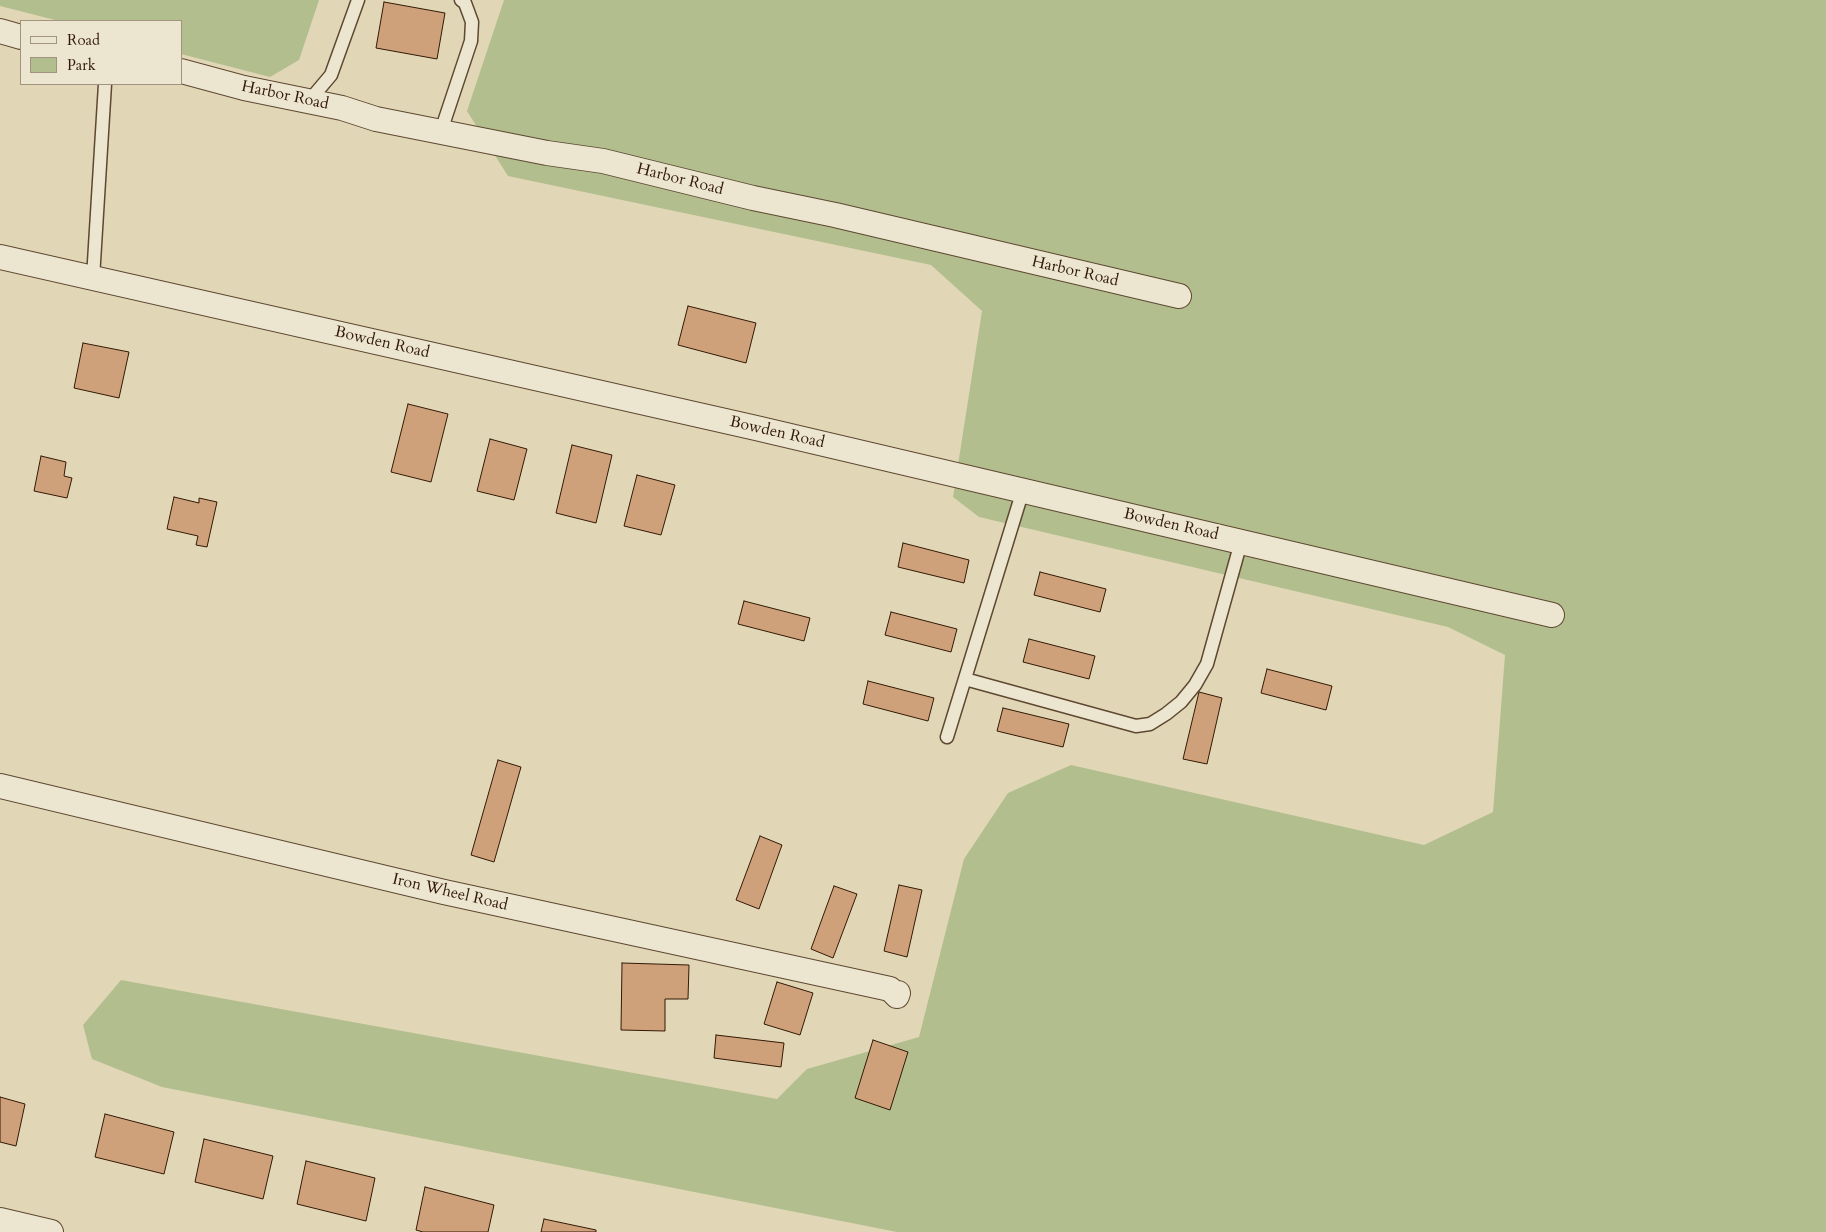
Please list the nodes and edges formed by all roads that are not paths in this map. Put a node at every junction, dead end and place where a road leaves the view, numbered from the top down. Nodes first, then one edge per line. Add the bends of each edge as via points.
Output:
1 (358, 0) edge
2 (461, 0) edge
3 (0, 31) edge
4 (20, 37) edge
5 (182, 71) edge
6 (105, 85) edge
7 (308, 101) junction
8 (441, 132) junction
9 (0, 256) edge
10 (93, 278) junction
11 (1179, 296) dead end
12 (1023, 490) junction
13 (1241, 542) junction
14 (1552, 615) dead end
15 (965, 679) junction
16 (947, 737) dead end
17 (0, 786) edge
18 (898, 993) dead end
19 (0, 1220) edge
20 (51, 1232) edge

1 - 7 lane via 331,75
2 - 8 lane via 472,22 471,41
3 - 4 street
5 - 7 street, Harbor Road
6 - 10 lane
7 - 8 street, Harbor Road
8 - 11 street, Harbor Road via 603,161
9 - 10 street, Bowden Road
10 - 12 street, Bowden Road
12 - 13 street, Bowden Road
12 - 15 lane
13 - 14 street, Bowden Road
13 - 15 lane via 1207,664 1181,702 1150,724 1136,726
15 - 16 lane
17 - 18 street, Iron Wheel Road via 444,892 890,989 897,996
19 - 20 street

